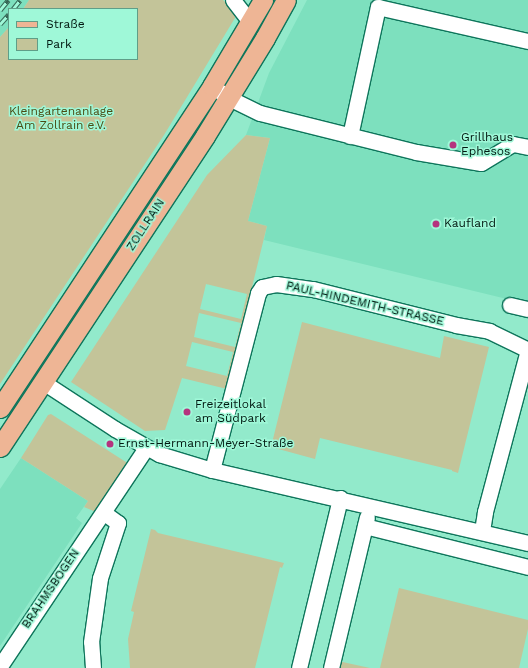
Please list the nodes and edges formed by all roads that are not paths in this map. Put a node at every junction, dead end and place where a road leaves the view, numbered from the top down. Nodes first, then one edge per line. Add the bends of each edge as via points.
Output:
1 (233, 0) edge
2 (263, 0) edge
3 (286, 0) edge
4 (251, 23) junction
5 (528, 41) edge
6 (212, 86) junction
7 (229, 98) junction
8 (350, 136) junction
9 (528, 147) edge
10 (510, 305) dead end
11 (528, 310) edge
12 (25, 370) junction
13 (43, 382) junction
14 (0, 408) edge
15 (0, 447) edge
16 (146, 448) junction
17 (212, 470) junction
18 (340, 498) junction
19 (370, 506) junction
20 (104, 513) junction
21 (365, 526) junction
22 (482, 532) junction
23 (528, 543) edge
24 (528, 567) edge
25 (0, 666) edge
26 (93, 668) edge
27 (299, 668) edge
28 (331, 668) edge

1 - 4 street
2 - 4 main road, ZOLLRAIN
3 - 7 main road, ZOLLRAIN
4 - 6 main road, ZOLLRAIN
5 - 8 street via 378,7
6 - 7 street
6 - 12 main road, ZOLLRAIN
7 - 8 street via 260,113
7 - 13 main road, ZOLLRAIN
8 - 9 street via 416,152 481,163 513,144
10 - 11 street
12 - 13 main road
12 - 14 main road, ZOLLRAIN
13 - 15 main road, ZOLLRAIN
13 - 16 street
16 - 17 street
16 - 20 street, BRAHMSBOGEN
17 - 18 street
17 - 22 street, PAUL-HINDEMITH-STRASSE via 258,293 262,287 276,284 313,289 456,326 489,331 528,350
18 - 19 street
18 - 27 street
19 - 21 street
19 - 22 street
20 - 25 street, BRAHMSBOGEN
20 - 26 street via 118,523 100,578 91,642
21 - 24 street
21 - 28 street
22 - 23 street

